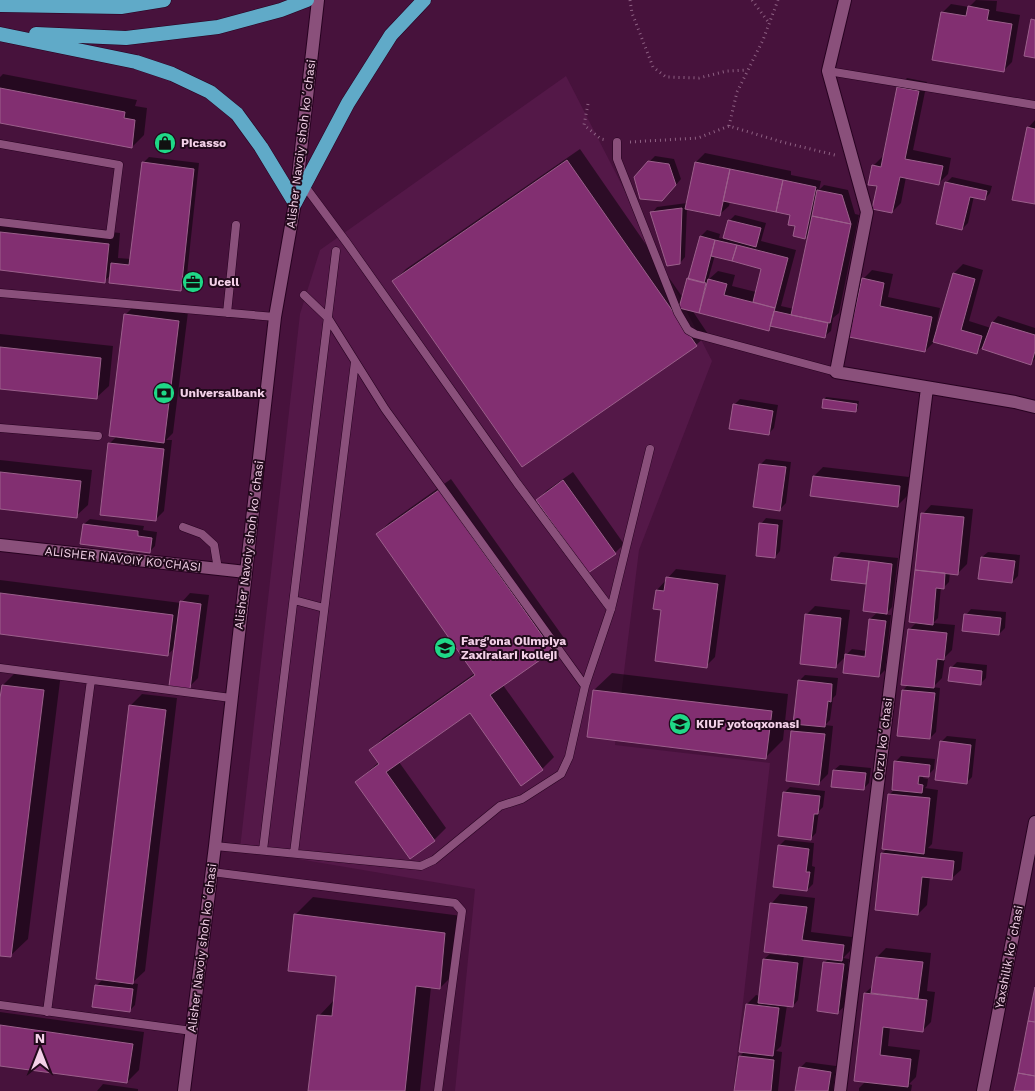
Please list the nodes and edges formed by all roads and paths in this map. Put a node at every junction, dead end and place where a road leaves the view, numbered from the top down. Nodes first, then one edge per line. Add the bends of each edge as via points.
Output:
1 (164, 0) edge
2 (307, 0) edge
3 (318, 0) edge
4 (424, 0) edge
5 (630, 0) edge
6 (752, 0) edge
7 (778, 0) edge
8 (845, 0) edge
9 (0, 5) edge
10 (769, 23) junction
11 (0, 33) edge
12 (748, 70) junction
13 (828, 71) junction
14 (588, 104) dead end
15 (1035, 105) edge
16 (729, 126) junction
17 (617, 142) junction
18 (0, 144) edge
19 (853, 159) junction
20 (304, 185) junction
21 (294, 202) junction
22 (0, 222) edge
23 (236, 225) dead end
24 (336, 251) dead end
25 (0, 293) edge
26 (304, 295) dead end
27 (227, 313) junction
28 (275, 317) junction
29 (328, 318) junction
30 (355, 362) junction
31 (836, 372) junction
32 (927, 388) junction
33 (1035, 407) edge
34 (0, 428) edge
35 (98, 436) dead end
36 (650, 449) dead end
37 (183, 527) dead end
38 (0, 545) edge
39 (218, 569) junction
40 (246, 572) junction
41 (294, 600) junction
42 (324, 608) junction
43 (611, 609) junction
44 (0, 668) edge
45 (91, 680) junction
46 (586, 686) junction
47 (231, 698) junction
48 (1035, 822) edge
49 (215, 846) junction
50 (263, 850) junction
51 (294, 853) junction
52 (212, 872) junction
53 (0, 1005) edge
54 (47, 1012) junction
55 (192, 1031) junction
56 (184, 1091) edge
57 (438, 1091) edge
58 (840, 1091) edge
59 (983, 1091) edge

1 - 9 highway via 121,7
2 - 11 highway via 218,27 126,38
3 - 21 street, Alisher Navoiy shoh koʻchasi
4 - 20 highway via 391,35 348,104
5 - 12 path via 653,67 666,77 699,78
6 - 10 path
7 - 10 path
8 - 13 street
10 - 12 path
11 - 21 highway via 136,62 210,92 237,114
12 - 16 path via 736,92
13 - 15 lane
13 - 19 street
14 - 17 path via 584,125 601,139
16 - 17 path via 698,138
16 - 19 path
17 - 31 lane via 617,159 678,313 688,330
18 - 22 lane via 119,165 110,235
19 - 31 street via 867,212
20 - 21 highway
20 - 43 lane
21 - 28 street, Alisher Navoiy shoh koʻchasi
23 - 27 lane
24 - 29 lane
25 - 27 lane
26 - 29 lane
27 - 28 lane
28 - 40 street, Alisher Navoiy shoh koʻchasi
29 - 30 lane
29 - 41 lane
30 - 42 lane
30 - 46 lane via 385,409
31 - 32 street
32 - 33 street
32 - 58 street, Orzu koʻchasi
34 - 35 lane
36 - 43 lane
37 - 39 lane via 202,534 214,545
38 - 39 street, ALISHER NAVOIY KO'CHASI
39 - 40 street, ALISHER NAVOIY KO'CHASI
40 - 47 street, Alisher Navoiy shoh koʻchasi
41 - 42 lane
41 - 50 lane
42 - 51 lane
43 - 46 lane
44 - 45 lane
45 - 47 lane
45 - 54 lane
46 - 51 lane via 569,757 561,774 522,799 500,806 434,860 421,866
47 - 49 street, Alisher Navoiy shoh koʻchasi
48 - 59 street, Yaxshilik koʻchasi
49 - 50 lane
49 - 52 street, Alisher Navoiy shoh koʻchasi
50 - 51 lane
52 - 55 street, Alisher Navoiy shoh koʻchasi
52 - 57 lane via 455,903 462,910
53 - 54 lane
54 - 55 lane
55 - 56 street, Alisher Navoiy shoh koʻchasi

